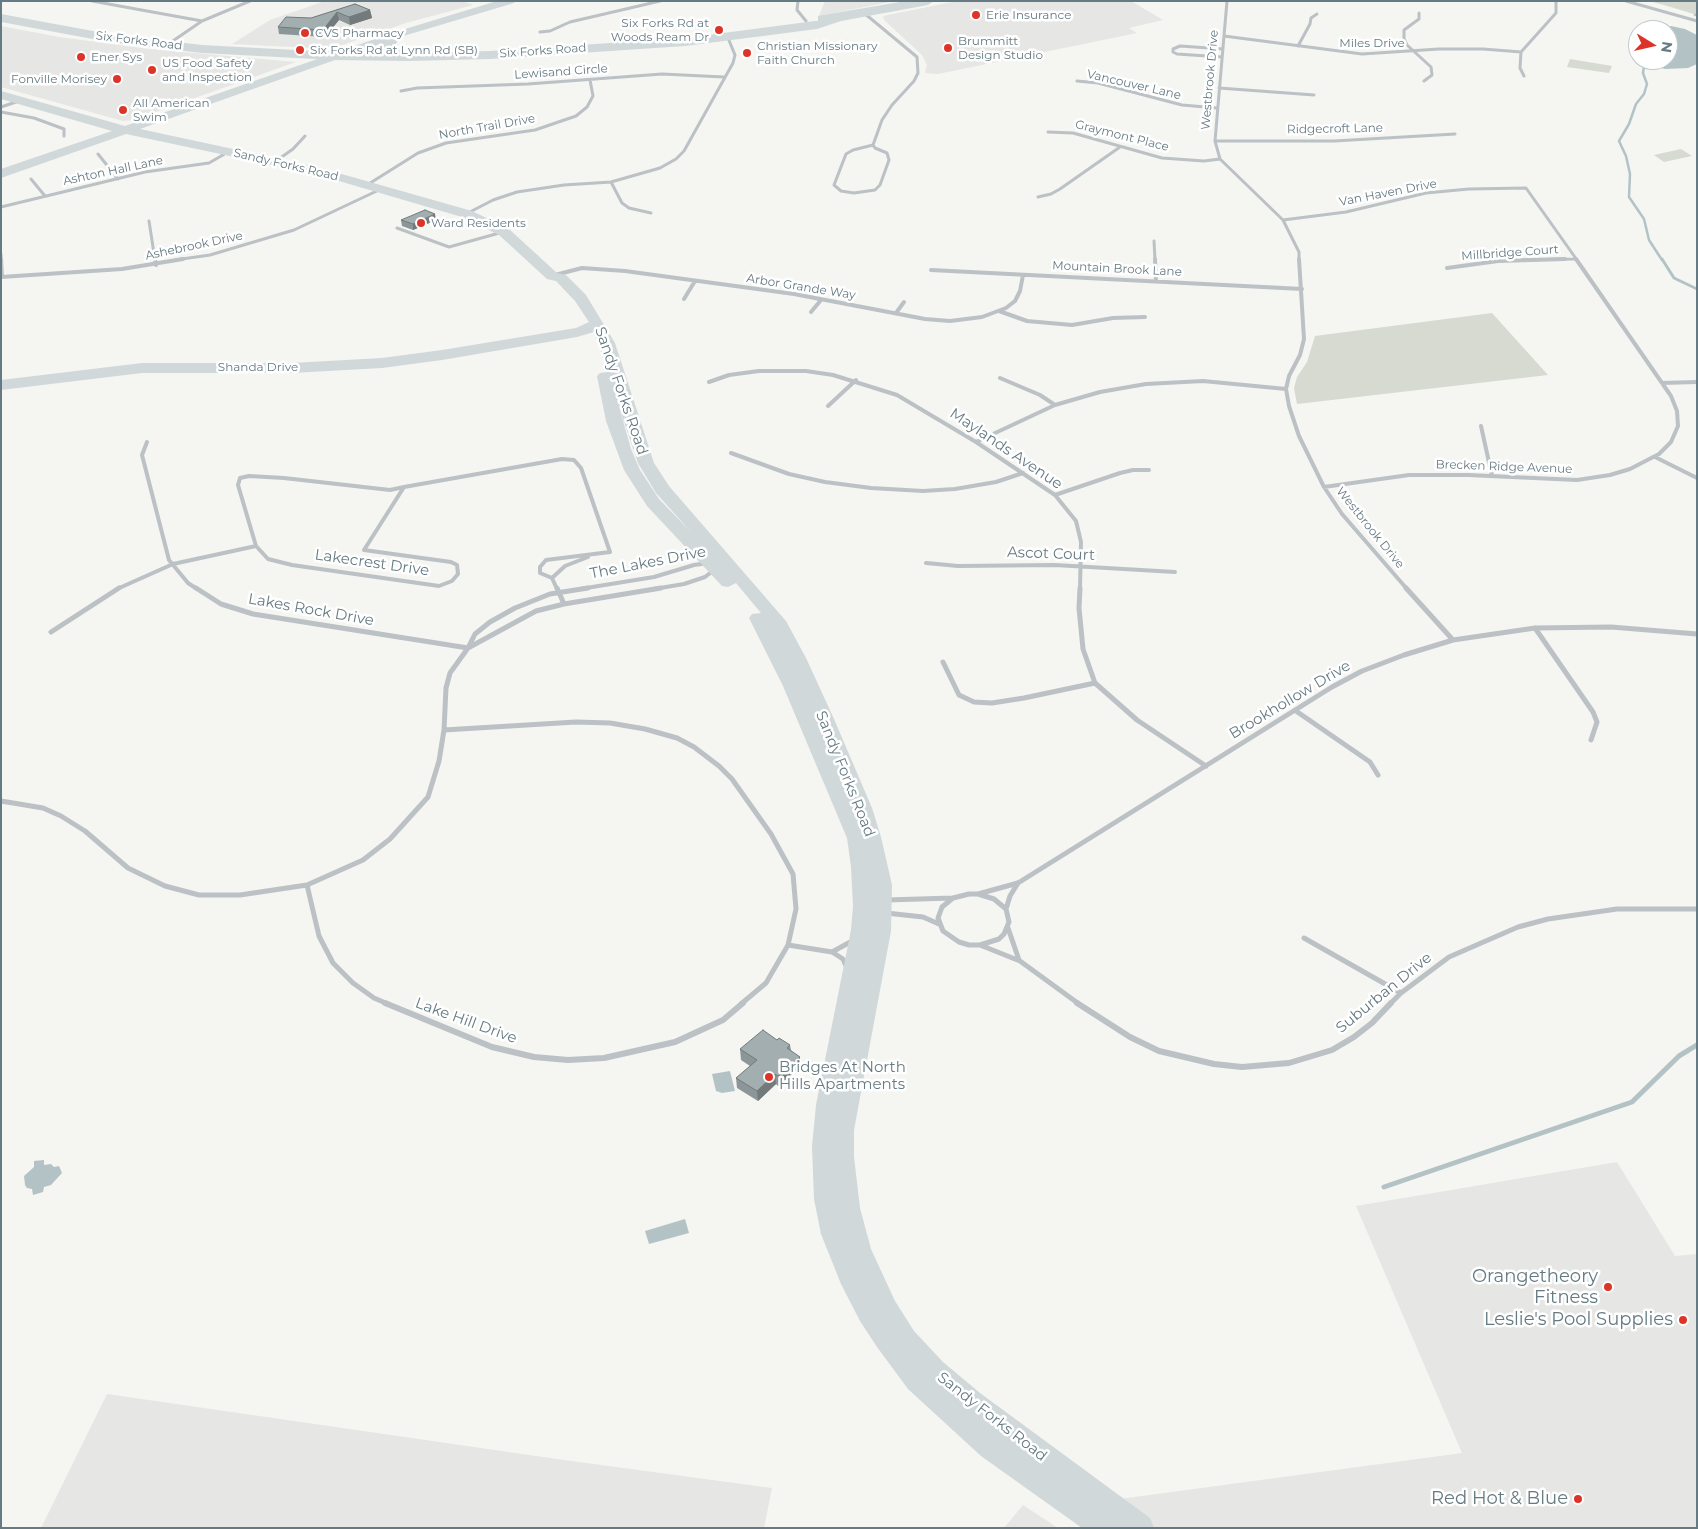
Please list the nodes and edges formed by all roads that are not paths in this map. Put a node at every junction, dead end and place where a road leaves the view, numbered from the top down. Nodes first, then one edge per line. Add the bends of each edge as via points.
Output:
1 (92, 1) edge
2 (123, 1) edge
3 (250, 1) edge
4 (510, 1) edge
5 (660, 1) edge
6 (798, 1) edge
7 (928, 1) edge
8 (1227, 1) edge
9 (1556, 1) edge
10 (1626, 1) edge
11 (115, 5) junction
12 (864, 13) junction
13 (1420, 13) dead end
14 (1317, 14) dead end
15 (1, 18) edge
16 (838, 18) junction
17 (202, 21) junction
18 (806, 21) junction
19 (1697, 22) edge
20 (540, 32) dead end
21 (396, 35) junction
22 (1224, 36) junction
23 (728, 38) junction
24 (668, 42) junction
25 (167, 45) junction
26 (1298, 46) junction
27 (1223, 49) junction
28 (1415, 51) junction
29 (1521, 52) junction
30 (334, 56) junction
31 (426, 57) junction
32 (1222, 57) junction
33 (1524, 76) dead end
34 (724, 77) junction
35 (590, 80) junction
36 (1077, 81) dead end
37 (1424, 81) dead end
38 (1219, 88) junction
39 (401, 91) dead end
40 (1, 95) edge
41 (1314, 95) dead end
42 (19, 100) junction
43 (1, 107) edge
44 (1217, 108) junction
45 (1, 112) edge
46 (124, 130) junction
47 (1048, 132) dead end
48 (1455, 134) dead end
49 (64, 136) dead end
50 (305, 136) dead end
51 (1215, 141) junction
52 (873, 145) junction
53 (1120, 147) junction
54 (228, 152) junction
55 (98, 154) dead end
56 (1220, 159) junction
57 (276, 161) junction
58 (1, 174) edge
59 (30, 179) dead end
60 (118, 179) junction
61 (611, 182) junction
62 (367, 185) junction
63 (1526, 188) joint
64 (381, 189) junction
65 (45, 196) junction
66 (1038, 197) dead end
67 (1, 207) edge
68 (651, 213) dead end
69 (467, 214) junction
70 (1283, 220) junction
71 (149, 221) dead end
72 (397, 228) dead end
73 (504, 232) junction
74 (1154, 241) dead end
75 (1, 254) edge
76 (1574, 259) junction
77 (156, 265) junction
78 (1447, 268) dead end
79 (931, 270) dead end
80 (1023, 274) junction
81 (552, 276) junction
82 (2, 277) edge
83 (695, 281) junction
84 (1156, 281) junction
85 (1302, 290) junction
86 (684, 299) dead end
87 (821, 300) junction
88 (904, 302) dead end
89 (1000, 311) junction
90 (811, 312) dead end
91 (896, 313) junction
92 (1145, 317) dead end
93 (590, 325) junction
94 (1000, 378) dead end
95 (856, 380) junction
96 (710, 382) dead end
97 (1697, 382) edge
98 (1662, 383) junction
99 (1, 385) edge
100 (1286, 389) junction
101 (1055, 405) junction
102 (828, 406) dead end
103 (1481, 426) dead end
104 (146, 442) dead end
105 (976, 442) junction
106 (732, 453) dead end
107 (1655, 457) junction
108 (1148, 470) dead end
109 (1023, 473) junction
110 (1492, 476) junction
111 (1697, 478) edge
112 (404, 487) junction
113 (1324, 487) junction
114 (1055, 495) junction
115 (256, 546) junction
116 (590, 555) junction
117 (569, 556) junction
118 (926, 563) dead end
119 (173, 564) junction
120 (570, 564) junction
121 (717, 565) junction
122 (1080, 567) junction
123 (1175, 572) dead end
124 (552, 578) junction
125 (560, 592) junction
126 (564, 604) junction
127 (1535, 628) junction
128 (51, 632) dead end
129 (1697, 634) edge
130 (1453, 640) junction
131 (468, 648) junction
132 (942, 662) dead end
133 (1095, 683) junction
134 (1296, 711) junction
135 (444, 730) junction
136 (1591, 740) dead end
137 (1206, 766) junction
138 (1378, 776) dead end
139 (1, 801) edge
140 (1018, 883) junction
141 (307, 885) junction
142 (978, 894) junction
143 (952, 898) junction
144 (875, 906) junction
145 (1697, 908) edge
146 (1006, 909) junction
147 (939, 924) junction
148 (1006, 931) junction
149 (862, 934) junction
150 (1304, 938) dead end
151 (788, 945) junction
152 (980, 945) junction
153 (832, 952) junction
154 (1020, 961) junction
155 (853, 981) junction
156 (1401, 993) junction
157 (1106, 1528) edge
158 (1140, 1528) edge

1 - 11 street
2 - 11 street
3 - 17 street
4 - 21 street
5 - 20 street
6 - 18 street via 797,10
7 - 12 main road, Six Forks Road
8 - 22 street, Westbrook Drive
9 - 29 street via 1556,13
10 - 19 street
11 - 17 street
12 - 16 main road, Six Forks Road
12 - 52 street via 903,44 919,62 914,82 882,120
13 - 28 street via 1419,19 1404,33 1407,45
14 - 26 street via 1311,18
15 - 25 main road, Six Forks Road via 83,34
16 - 18 main road, Six Forks Road
16 - 23 main road, Six Forks Road via 817,25
17 - 25 street
18 - 24 main road, Six Forks Road via 680,37
21 - 30 street
21 - 31 main road via 387,44 386,51
22 - 26 street, Miles Drive
22 - 27 street, Westbrook Drive
23 - 24 main road, Six Forks Road
23 - 34 street via 735,55
24 - 31 main road, Six Forks Road
25 - 30 main road, Six Forks Road
26 - 28 street, Miles Drive via 1362,54
27 - 32 street, Westbrook Drive
27 - 32 street via 1180,46 1173,49 1177,54
28 - 29 street, Miles Drive via 1475,49
28 - 37 street via 1431,67 1432,75
29 - 33 street via 1520,68
30 - 31 main road, Six Forks Road
30 - 46 street
32 - 38 street, Westbrook Drive
34 - 35 street, Lewisand Circle via 662,74
34 - 61 street via 680,155 660,168
35 - 39 street, Lewisand Circle
35 - 62 street, North Trail Drive via 593,96 587,107 576,116 535,130 482,136 437,146 418,153
36 - 44 street, Vancouver Lane via 1182,105
38 - 41 street
38 - 44 street, Westbrook Drive
40 - 42 street, Sandy Forks Road
42 - 43 street
42 - 46 street, Sandy Forks Road
44 - 51 street, Westbrook Drive
45 - 49 street via 34,118 64,129
46 - 54 street, Sandy Forks Road
46 - 58 street
47 - 53 street, Graymont Place via 1073,134
48 - 51 street, Ridgecroft Lane via 1334,141
50 - 57 street via 293,150
51 - 56 street, Westbrook Drive
52 - 52 street via 887,153 890,160 880,185 875,190 854,194 834,185 846,154
53 - 56 street, Graymont Place via 1162,158
53 - 66 street via 1060,189
54 - 57 street, Sandy Forks Road
54 - 60 street, Ashton Hall Lane via 209,163
55 - 60 street
56 - 70 street, Westbrook Drive
57 - 62 street, Sandy Forks Road
59 - 65 street
60 - 65 street, Ashton Hall Lane
61 - 68 street via 622,204
61 - 69 street via 524,190 493,200
62 - 64 street, Sandy Forks Road
63 - 70 street, Van Haven Drive via 1426,194 1346,212
63 - 76 street, Brecken Ridge Avenue
64 - 69 street, Sandy Forks Road
64 - 77 street, Ashebrook Drive via 268,239
65 - 67 street, Ashton Hall Lane
69 - 73 street, Sandy Forks Road
70 - 85 street, Westbrook Drive via 1299,252
71 - 77 street
72 - 73 street via 449,247
73 - 81 street, Sandy Forks Road
74 - 84 street
75 - 82 street
76 - 78 street, Millbridge Court via 1498,261
76 - 98 street, Brecken Ridge Avenue
77 - 82 street, Ashebrook Drive
79 - 80 street, Mountain Brook Lane
80 - 84 street, Mountain Brook Lane
80 - 89 street, Arbor Grande Way via 1015,301
81 - 83 street, Arbor Grande Way via 582,268 600,268
81 - 93 street, Sandy Forks Road via 552,282
83 - 86 street
83 - 87 street, Arbor Grande Way
84 - 85 street, Mountain Brook Lane
85 - 100 street, Westbrook Drive via 1304,339
87 - 90 street
87 - 91 street, Arbor Grande Way
88 - 91 street
89 - 91 street, Arbor Grande Way via 950,321
89 - 92 street via 1027,321 1072,325
93 - 99 street, Shanda Drive via 442,356 360,366 142,368
93 - 121 street, Sandy Forks Road via 614,421 632,470 653,502
94 - 101 street
95 - 96 street, Maylands Avenue via 806,372 759,372 729,374
95 - 102 street
95 - 105 street, Maylands Avenue via 898,395
97 - 98 street
98 - 107 street, Brecken Ridge Avenue via 1677,410 1678,426 1671,442
100 - 101 street via 1203,381 1146,384 1100,392
100 - 113 street, Westbrook Drive via 1299,436
101 - 105 street
103 - 110 street
104 - 119 street, Lakes Rock Drive via 142,455 157,519
105 - 109 street, Maylands Avenue
106 - 109 street via 789,474 871,488 955,489 996,482
107 - 110 street, Brecken Ridge Avenue via 1610,475 1577,480
107 - 111 street
108 - 114 street via 1120,473
109 - 114 street, Maylands Avenue
110 - 113 street, Brecken Ridge Avenue via 1409,475
112 - 115 street via 390,490 284,478 240,478 238,485
112 - 115 street, Lakecrest Drive via 364,550 451,562 456,565 458,574 452,581 439,586 292,565 268,559
112 - 116 street via 562,459 574,460 581,468 610,552
113 - 130 street, Westbrook Drive via 1368,545
114 - 122 street, Maylands Avenue via 1076,521 1081,542
115 - 119 street
116 - 117 street
116 - 120 street
117 - 120 street
117 - 124 street via 546,560 540,567 540,573
118 - 122 street, Ascot Court via 944,566 1027,564
119 - 128 street via 125,584
119 - 131 street, Lakes Rock Drive via 188,584 221,604 254,614
120 - 124 street
121 - 125 street, The Lakes Drive via 694,565 654,577
121 - 126 street, The Lakes Drive via 705,577 684,584
121 - 144 street, Sandy Forks Road via 761,621 793,686 857,838 862,867
122 - 123 street, Ascot Court
122 - 133 street, Maylands Avenue via 1083,649
124 - 125 street
125 - 126 street
125 - 131 street, The Lakes Drive via 514,608 490,622 475,634
126 - 131 street, The Lakes Drive via 536,611
127 - 129 street, Brookhollow Drive via 1611,627
127 - 130 street, Brookhollow Drive
127 - 136 street via 1593,712 1597,722
130 - 134 street, Brookhollow Drive via 1362,671
131 - 135 street, The Lakes Drive via 450,673
132 - 133 street via 959,695 974,702 1024,698
133 - 137 street, Maylands Avenue via 1137,720
134 - 137 street, Brookhollow Drive
134 - 138 street via 1370,762
135 - 141 street, The Lakes Drive via 428,797 415,813 390,839 363,860
135 - 151 street, Lake Hill Drive via 610,723 677,738 694,747 732,779 771,834 793,874 796,909
137 - 140 street, Brookhollow Drive
139 - 141 street, The Lakes Drive via 43,808 62,816 128,868 165,886 200,894 240,895
140 - 142 street, Brookhollow Drive
140 - 146 street
141 - 151 street, Lake Hill Drive via 319,936 326,951 354,984 374,998 492,1047 534,1057 568,1060 604,1058 675,1042 723,1020 766,983
142 - 143 street, Brookhollow Drive
142 - 146 street via 994,899
143 - 144 street, Brookhollow Drive
143 - 147 street, Brookhollow Drive via 939,912
144 - 147 street, Suburban Drive
144 - 149 street, Sandy Forks Road
144 - 158 street, Sandy Forks Road via 878,940 842,1130 847,1208 858,1248 886,1309 905,1339 933,1371
145 - 156 street, Suburban Drive via 1617,909 1548,919 1518,927 1450,957
146 - 148 street via 1009,922
147 - 152 street, Suburban Drive via 950,938
148 - 152 street via 990,943
148 - 154 street
149 - 153 street
149 - 155 street, Sandy Forks Road
150 - 156 street
151 - 153 street
152 - 154 street, Suburban Drive
153 - 155 street via 843,959
154 - 156 street, Suburban Drive via 1092,1014 1159,1051 1242,1067 1289,1062 1332,1050 1372,1023
155 - 157 street, Sandy Forks Road via 828,1105 823,1168 832,1226 854,1284 886,1339 918,1380 948,1410 991,1447

